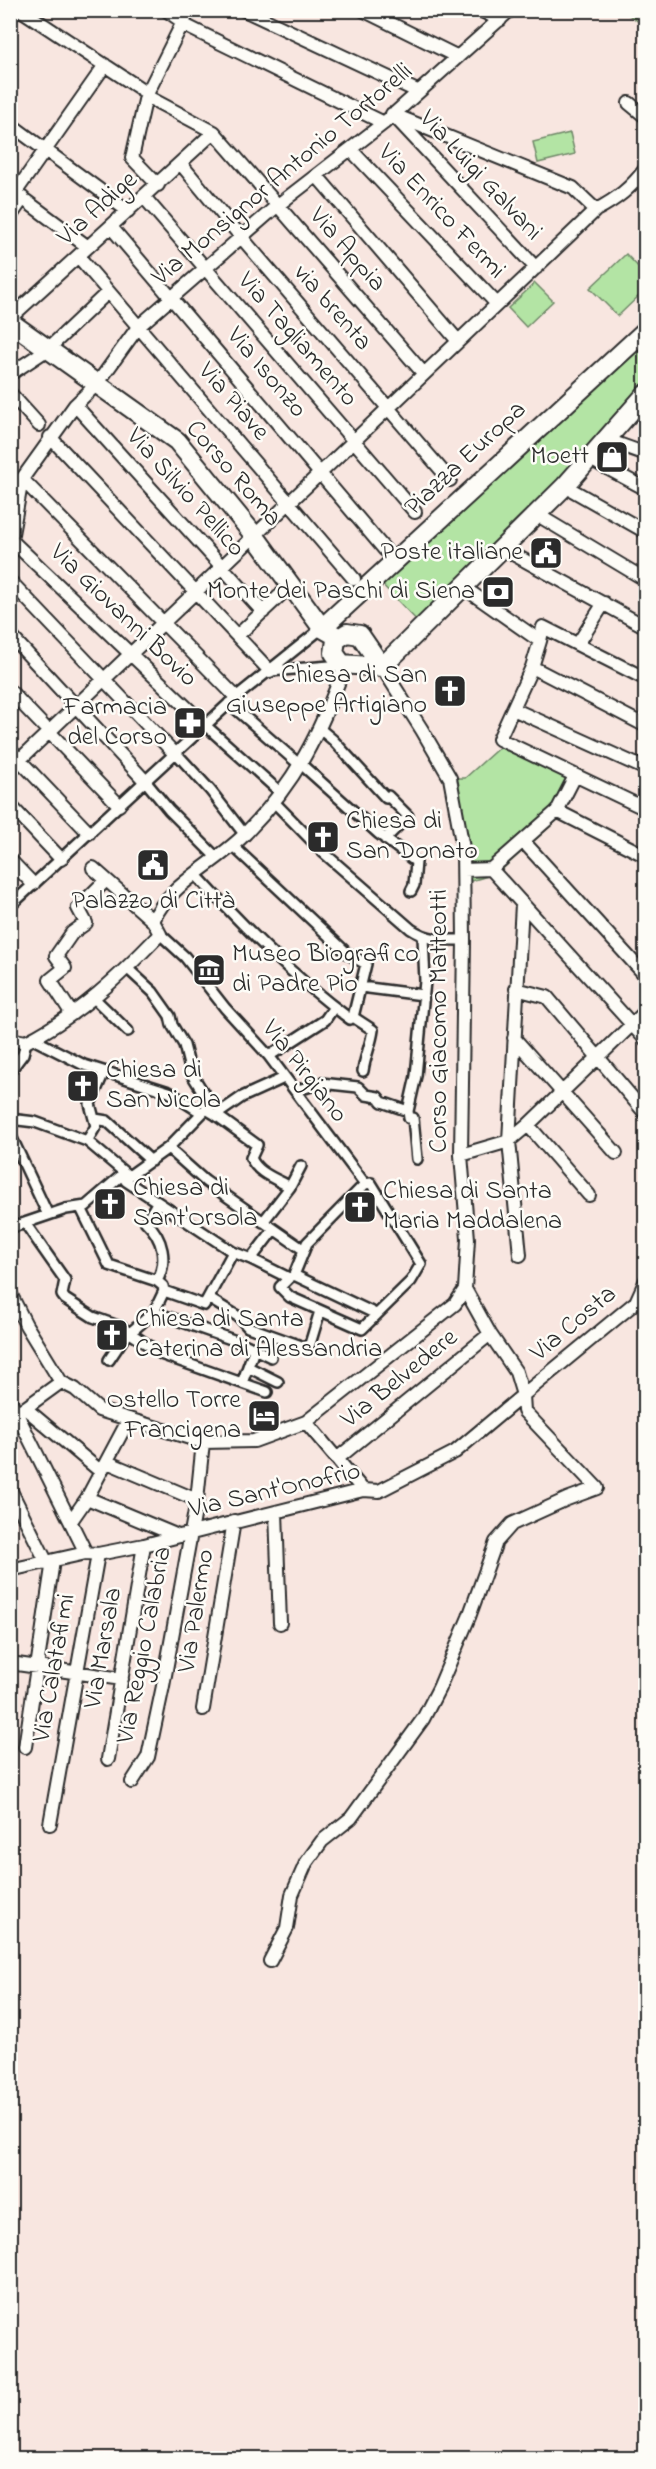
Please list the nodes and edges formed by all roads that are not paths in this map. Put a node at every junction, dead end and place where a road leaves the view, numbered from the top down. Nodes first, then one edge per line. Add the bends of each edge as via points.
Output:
1 (21, 10) edge
2 (166, 10) edge
3 (244, 10) edge
4 (363, 10) edge
5 (480, 10) edge
6 (510, 10) edge
7 (185, 19) edge
8 (500, 20) junction
9 (458, 57) junction
10 (105, 65) junction
11 (417, 92) junction
12 (147, 95) junction
13 (629, 103) dead end
14 (645, 117) edge
15 (388, 118) junction
16 (10, 124) edge
17 (214, 132) junction
18 (45, 149) junction
19 (351, 150) junction
20 (181, 164) junction
21 (645, 168) edge
22 (317, 176) junction
23 (158, 184) junction
24 (16, 194) edge
25 (144, 197) junction
26 (278, 205) junction
27 (596, 210) junction
28 (128, 211) junction
29 (10, 217) edge
30 (111, 227) junction
31 (242, 238) junction
32 (88, 247) junction
33 (78, 256) junction
34 (206, 268) junction
35 (536, 268) junction
36 (108, 292) junction
37 (172, 298) junction
38 (497, 304) junction
39 (10, 320) edge
40 (138, 327) junction
41 (645, 330) edge
42 (458, 341) junction
43 (48, 348) junction
44 (10, 374) edge
45 (424, 374) junction
46 (97, 384) junction
47 (10, 393) edge
48 (75, 405) junction
49 (642, 405) edge
50 (389, 408) junction
51 (39, 425) dead end
52 (50, 437) junction
53 (354, 440) junction
54 (607, 440) junction
55 (645, 454) edge
56 (590, 459) junction
57 (320, 472) junction
58 (22, 479) junction
59 (450, 480) dead end
60 (565, 486) junction
61 (645, 489) edge
62 (289, 501) junction
63 (415, 512) dead end
64 (536, 514) junction
65 (645, 532) edge
66 (254, 535) junction
67 (11, 542) edge
68 (502, 548) junction
69 (385, 550) dead end
70 (222, 568) junction
71 (354, 579) dead end
72 (645, 580) edge
73 (10, 581) edge
74 (290, 586) junction
75 (463, 587) junction
76 (196, 592) junction
77 (604, 603) junction
78 (262, 612) junction
79 (164, 624) junction
80 (645, 627) edge
81 (335, 633) junction
82 (10, 635) edge
83 (237, 636) junction
84 (540, 641) junction
85 (365, 643) junction
86 (578, 644) junction
87 (131, 655) junction
88 (349, 665) junction
89 (382, 667) junction
90 (532, 667) junction
91 (270, 671) junction
92 (645, 679) edge
93 (105, 680) junction
94 (10, 691) edge
95 (232, 700) junction
96 (77, 707) junction
97 (513, 709) junction
98 (205, 725) junction
99 (645, 726) edge
100 (320, 729) junction
101 (49, 733) junction
102 (10, 750) edge
103 (175, 754) junction
104 (20, 760) junction
105 (301, 765) junction
106 (10, 769) edge
107 (645, 769) edge
108 (575, 776) junction
109 (146, 782) junction
110 (278, 797) junction
111 (10, 805) edge
112 (119, 805) junction
113 (645, 809) edge
114 (558, 811) junction
115 (89, 833) junction
116 (245, 835) junction
117 (385, 839) junction
118 (523, 841) junction
119 (232, 846) junction
120 (645, 856) edge
121 (217, 858) junction
122 (61, 859) junction
123 (10, 860) edge
124 (93, 868) dead end
125 (491, 869) junction
126 (464, 870) junction
127 (196, 875) junction
128 (105, 881) junction
129 (33, 884) junction
130 (411, 891) dead end
131 (522, 904) junction
132 (10, 906) edge
133 (153, 921) junction
134 (160, 934) junction
135 (423, 937) junction
136 (464, 940) junction
137 (128, 969) junction
138 (645, 976) edge
139 (361, 987) junction
140 (516, 989) junction
141 (423, 995) junction
142 (95, 999) junction
143 (334, 1007) junction
144 (645, 1011) edge
145 (72, 1014) junction
146 (352, 1017) junction
147 (632, 1025) junction
148 (128, 1031) dead end
149 (514, 1038) junction
150 (10, 1039) edge
151 (645, 1040) edge
152 (30, 1041) junction
153 (269, 1056) junction
154 (597, 1057) junction
155 (10, 1071) edge
156 (104, 1072) junction
157 (284, 1077) junction
158 (358, 1087) junction
159 (295, 1091) junction
160 (561, 1092) junction
161 (204, 1111) junction
162 (408, 1111) junction
163 (645, 1114) edge
164 (216, 1115) junction
165 (10, 1119) edge
166 (94, 1119) junction
167 (528, 1125) junction
168 (10, 1134) edge
169 (87, 1141) junction
170 (509, 1141) junction
171 (168, 1148) junction
172 (616, 1153) dead end
173 (461, 1155) junction
174 (417, 1158) dead end
175 (151, 1161) junction
176 (301, 1166) dead end
177 (127, 1175) junction
178 (368, 1183) junction
179 (290, 1187) junction
180 (589, 1195) dead end
181 (157, 1203) junction
182 (81, 1208) junction
183 (48, 1215) junction
184 (263, 1222) junction
185 (25, 1223) junction
186 (10, 1228) edge
187 (273, 1229) junction
188 (304, 1250) junction
189 (233, 1252) junction
190 (520, 1255) dead end
191 (251, 1258) junction
192 (291, 1276) junction
193 (645, 1280) edge
194 (157, 1281) junction
195 (465, 1289) junction
196 (164, 1291) junction
197 (10, 1293) edge
198 (208, 1298) junction
199 (320, 1311) junction
200 (154, 1312) junction
201 (375, 1314) junction
202 (248, 1327) junction
203 (131, 1333) junction
204 (490, 1334) junction
205 (242, 1343) junction
206 (254, 1350) junction
207 (271, 1357) dead end
208 (109, 1360) dead end
209 (248, 1367) junction
210 (61, 1382) junction
211 (278, 1382) dead end
212 (242, 1383) junction
213 (267, 1392) dead end
214 (523, 1395) junction
215 (10, 1400) edge
216 (18, 1413) edge
217 (129, 1419) junction
218 (306, 1422) junction
219 (203, 1442) junction
220 (338, 1458) junction
221 (104, 1466) junction
222 (10, 1489) edge
223 (363, 1490) junction
224 (87, 1498) junction
225 (197, 1500) junction
226 (276, 1512) junction
227 (71, 1521) junction
228 (234, 1521) junction
229 (184, 1534) junction
230 (144, 1545) junction
231 (92, 1554) junction
232 (50, 1562) junction
233 (11, 1570) edge
234 (280, 1623) dead end
235 (10, 1663) edge
236 (37, 1666) junction
237 (77, 1672) junction
238 (122, 1679) junction
239 (203, 1709) dead end
240 (25, 1747) dead end
241 (108, 1759) dead end
242 (132, 1782) dead end
243 (50, 1824) dead end
244 (270, 1961) dead end

1 - 10 street, Via Appia
2 - 7 street
3 - 11 street
4 - 9 street
5 - 8 street
6 - 8 street, Via Monsignor Antonio Tortorelli
7 - 12 street
7 - 15 street
8 - 9 street, Via Monsignor Antonio Tortorelli
9 - 11 street, Via Monsignor Antonio Tortorelli
10 - 12 street, Via Appia
10 - 18 street
11 - 15 street, Via Monsignor Antonio Tortorelli
12 - 17 street, Via Appia
12 - 23 street via 132,158
13 - 14 street
15 - 19 street, Via Monsignor Antonio Tortorelli
15 - 27 street via 573,188
15 - 35 street, Via Luigi Galvani
16 - 18 street
17 - 20 street, Via Adige
17 - 26 street, Via Appia
18 - 24 street
18 - 28 street
19 - 22 street, Via Monsignor Antonio Tortorelli
19 - 38 street, Via Enrico Fermi
20 - 23 street, Via Adige
20 - 31 street, via brenta
21 - 27 street via 630,188
22 - 26 street, Via Monsignor Antonio Tortorelli
22 - 42 street
23 - 25 street, Via Adige
24 - 29 street
24 - 32 street
25 - 28 street, Via Adige
25 - 34 street, Via Tagliamento
26 - 31 street, Via Monsignor Antonio Tortorelli
26 - 45 street, Via Appia
27 - 35 street
28 - 30 street, Via Adige
30 - 32 street, Via Adige
30 - 37 street, Via Isonzo
31 - 34 street, Via Monsignor Antonio Tortorelli
31 - 50 street, via brenta
32 - 33 street, Via Adige
33 - 36 street, Via Piave
33 - 39 street, Via Adige
34 - 37 street, Via Monsignor Antonio Tortorelli
34 - 53 street, Via Tagliamento
35 - 38 street
36 - 40 street, Via Piave
36 - 43 street
37 - 40 street, Via Monsignor Antonio Tortorelli
37 - 57 street, Via Isonzo
38 - 42 street
39 - 43 main road, Corso Roma
40 - 46 street, Via Monsignor Antonio Tortorelli
40 - 62 street, Via Piave
41 - 81 main road, Piazza Europa via 338,613
42 - 45 street
43 - 44 street
43 - 46 main road, Corso Roma
45 - 50 street
46 - 48 street, Via Monsignor Antonio Tortorelli
46 - 66 main road, Corso Roma via 177,441
47 - 51 street
48 - 52 street, Via Monsignor Antonio Tortorelli
48 - 70 street, Via Silvio Pellico
49 - 54 main road
50 - 53 street
50 - 59 street, via brenta
52 - 58 street, Via Monsignor Antonio Tortorelli
52 - 76 street
53 - 57 street
53 - 63 street, Via Tagliamento
54 - 55 street
54 - 56 main road
56 - 60 main road
56 - 61 street
57 - 62 street
57 - 69 street, Via Isonzo
58 - 67 street
58 - 79 street
60 - 64 main road
60 - 65 street
62 - 66 street
62 - 71 street, Via Piave
64 - 68 main road
64 - 72 street
66 - 70 street
66 - 74 main road, Corso Roma
67 - 87 street, Via Giovanni Bovio
68 - 75 main road
68 - 77 street
70 - 76 street
70 - 78 street, Via Silvio Pellico
73 - 93 street
74 - 78 street
74 - 81 main road, Corso Roma
75 - 84 street
75 - 89 main road
76 - 79 street
76 - 83 street
77 - 80 street
77 - 86 street
78 - 83 street
79 - 87 street
79 - 95 street
81 - 85 main road via 357,634
81 - 88 main road via 334,653 339,662
81 - 91 street
82 - 96 street
83 - 91 street
84 - 86 street via 543,627
84 - 90 street
85 - 88 main road via 364,657
85 - 89 main road
86 - 92 street
87 - 93 street
87 - 98 street, Via Giovanni Bovio
88 - 89 main road
88 - 91 street
88 - 100 street
89 - 126 street, Corso Giacomo Matteotti via 450,778
90 - 97 street
90 - 99 street
91 - 95 street
93 - 96 street
93 - 103 street
94 - 101 street
95 - 98 street
95 - 105 street
96 - 101 street
96 - 109 street
97 - 107 street
97 - 108 street via 499,739
98 - 103 street
98 - 110 street
100 - 105 street
100 - 117 street via 408,816
101 - 104 street
101 - 112 street
102 - 104 street
103 - 109 street
103 - 116 street
104 - 106 street
104 - 115 street
105 - 110 street
105 - 117 street
108 - 113 street
108 - 114 street
109 - 112 street
109 - 121 street
110 - 116 street
110 - 135 street via 324,853
111 - 122 street
112 - 115 street
114 - 118 street
114 - 120 street
115 - 122 street
116 - 119 street
117 - 130 street via 416,862
118 - 125 street
118 - 138 street
119 - 121 street
119 - 139 street via 348,954 366,964
121 - 127 street
122 - 129 street
123 - 129 street
124 - 128 street
125 - 126 street
125 - 131 street
126 - 136 street, Corso Giacomo Matteotti
127 - 133 street via 171,896
127 - 143 street via 286,967
128 - 133 street
128 - 145 street via 78,908 87,923 72,933 56,956 65,968 50,980
129 - 132 street
131 - 140 street
131 - 147 street
133 - 134 street
134 - 137 street
134 - 153 street, Via Pirgiano via 185,957
135 - 136 street
135 - 141 street
136 - 173 street, Corso Giacomo Matteotti
137 - 142 street
137 - 161 street via 170,1016 184,1045 191,1073 208,1100
139 - 141 street
139 - 146 street
140 - 149 street
140 - 154 street via 547,998
141 - 162 street via 416,1076
142 - 145 street
142 - 148 street
143 - 146 street
143 - 153 street via 325,1020
144 - 147 street
145 - 152 street
146 - 158 street via 373,1030
147 - 151 street
147 - 154 street
149 - 160 street
149 - 170 street
150 - 152 street
152 - 155 street
152 - 156 street
153 - 157 street, Via Pirgiano
154 - 160 street
154 - 163 street
156 - 161 street via 170,1092
156 - 166 street via 90,1104
157 - 159 street, Via Pirgiano
157 - 164 street via 242,1097
158 - 159 street via 321,1083
158 - 162 street via 366,1095
159 - 178 street, Via Pirgiano
160 - 167 street
160 - 172 street
161 - 164 street
161 - 171 street
162 - 174 street via 409,1118 413,1118
164 - 179 street via 257,1145 253,1162 270,1178
165 - 169 street via 35,1122
166 - 169 street via 96,1126
166 - 175 street via 106,1121
167 - 170 street
167 - 180 street
168 - 183 street
169 - 177 street
170 - 173 street
170 - 190 street
171 - 175 street
171 - 184 street via 205,1181
173 - 195 street, Corso Giacomo Matteotti via 468,1239
175 - 177 street
176 - 179 street
177 - 181 street via 126,1181
177 - 182 street
178 - 188 street via 320,1228
178 - 201 street, Via Pirgiano via 421,1264 411,1281
179 - 184 street
181 - 189 street
181 - 194 street via 146,1222 164,1251
182 - 183 street
182 - 194 street via 109,1265
183 - 185 street
184 - 187 street
185 - 186 street
185 - 203 street via 65,1280 64,1299
187 - 188 street
187 - 191 street
188 - 192 street
189 - 191 street
189 - 198 street
191 - 192 street
192 - 199 street via 280,1287 283,1291
192 - 201 street
193 - 214 street, Via Costa via 636,1302
194 - 196 street
195 - 204 street, Via Costa
195 - 218 street via 455,1304
196 - 198 street via 204,1305
196 - 200 street
197 - 210 street
198 - 202 street
199 - 201 street via 362,1329
199 - 202 street via 307,1348
200 - 203 street
200 - 205 street
202 - 205 street
203 - 208 street
203 - 212 street via 163,1355
204 - 214 street, Via Costa via 516,1372
204 - 220 street, Via Belvedere
205 - 206 street
206 - 207 street
206 - 209 street
209 - 211 street
209 - 212 street
210 - 216 street
210 - 217 street via 99,1410
212 - 213 street
214 - 223 street, Via Sant'Onofrio via 454,1452 380,1491
214 - 244 street, Via Costa via 525,1411 597,1488 512,1524 496,1542 440,1688 423,1719 351,1818 322,1841 306,1863 292,1895 287,1928
215 - 216 street
216 - 221 street
216 - 227 street
217 - 219 street
217 - 221 street
218 - 219 street via 254,1441
218 - 220 street
219 - 225 street, Via Reggio Calabria
220 - 223 street
221 - 224 street
221 - 225 street
222 - 232 street
223 - 226 street, Via Sant'Onofrio
224 - 227 street
224 - 229 street
225 - 229 street, Via Reggio Calabria
226 - 228 street, Via Sant'Onofrio
226 - 234 street
227 - 231 street
228 - 229 street, Via Sant'Onofrio
228 - 239 street, Via Palermo
229 - 230 street, Via Sant'Onofrio
229 - 242 street, Via Reggio Calabria via 163,1686 148,1757
230 - 231 street, Via Sant'Onofrio
230 - 238 street, Via Marsala
231 - 232 street, Via Sant'Onofrio
231 - 237 street, Via Calatafimi
232 - 233 street, Via Sant'Onofrio
232 - 236 street
235 - 236 street
236 - 237 street
236 - 240 street
237 - 238 street
237 - 243 street, Via Calatafimi
238 - 241 street, Via Marsala

